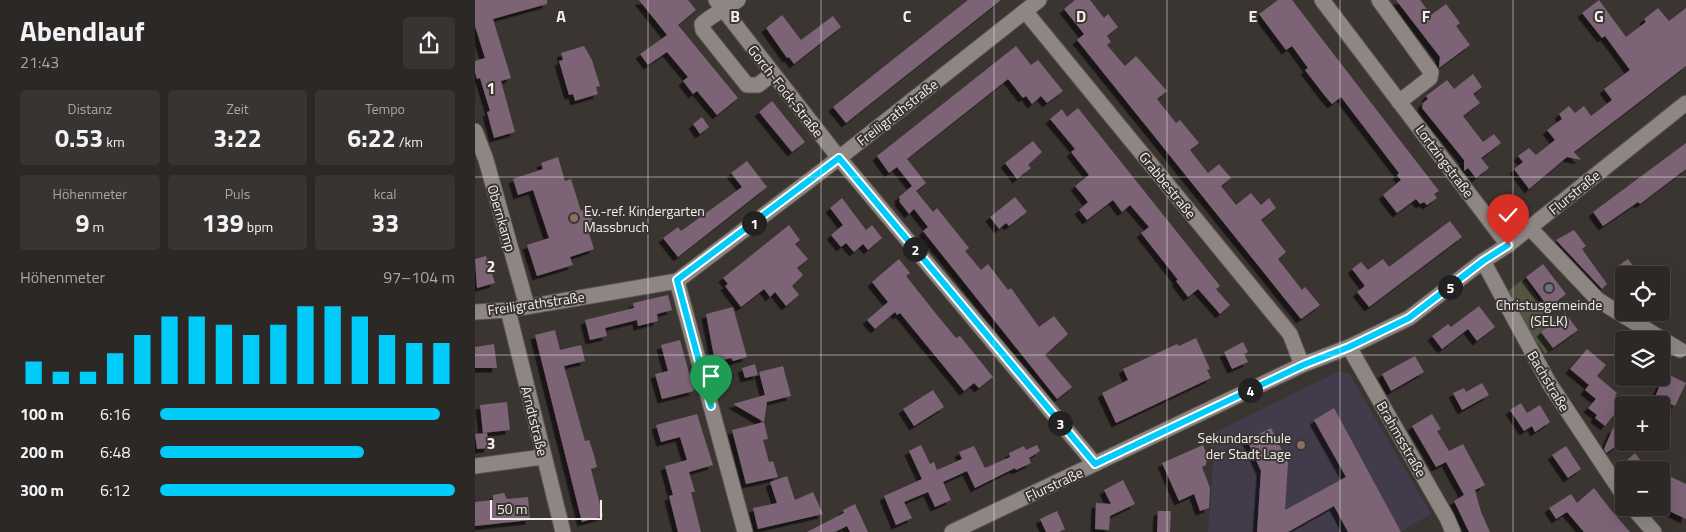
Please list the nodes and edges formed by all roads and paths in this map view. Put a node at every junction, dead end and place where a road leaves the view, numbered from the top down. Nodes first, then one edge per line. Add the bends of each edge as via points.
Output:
1 (738, 0) edge
2 (1039, 0) edge
3 (1322, 0) edge
4 (1379, 0) edge
5 (720, 5) edge
6 (1025, 11) junction
7 (772, 74) junction
8 (1399, 102) junction
9 (1686, 103) edge
10 (475, 131) edge
11 (839, 158) junction
12 (1530, 228) junction
13 (1508, 245) junction
14 (1483, 261) junction
15 (677, 280) junction
16 (527, 306) junction
17 (508, 310) junction
18 (475, 312) edge
19 (1349, 347) junction
20 (1681, 350) dead end
21 (1303, 365) junction
22 (543, 457) junction
23 (1095, 464) junction
24 (475, 466) edge
25 (1615, 483) edge
26 (1640, 516) edge
27 (978, 526) edge
28 (563, 532) edge
29 (745, 532) edge
30 (952, 532) edge
31 (1453, 532) edge
32 (1653, 532) edge

1 - 5 street
2 - 6 street, Freiligrathstraße
3 - 8 street, Lortzingstraße
4 - 8 street via 1431,72 1430,78
5 - 7 street, Gorch-Fock-Straße
5 - 7 street via 703,24 703,30 747,85 758,85
6 - 11 street, Freiligrathstraße
6 - 21 street, Grabbestraße via 1289,334
7 - 11 street, Gorch-Fock-Straße
8 - 13 street, Lortzingstraße
9 - 12 street, Flurstraße
10 - 16 street, Obernkamp
11 - 15 street, Freiligrathstraße
11 - 23 street, Gorch-Fock-Straße
12 - 13 street, Flurstraße
12 - 20 street via 1598,300
13 - 14 street, Flurstraße
14 - 19 street, Flurstraße via 1409,318
14 - 25 street, Bachstraße via 1549,384
15 - 16 street, Freiligrathstraße
15 - 29 street
16 - 17 street, Freiligrathstraße
17 - 18 street, Freiligrathstraße
17 - 22 street, Arndtstraße
19 - 21 street, Flurstraße
19 - 31 street, Brahmsstraße
21 - 23 street, Flurstraße
22 - 24 street
22 - 28 street, Arndtstraße
23 - 27 street, Flurstraße
26 - 32 street
27 - 30 street, Flurstraße

